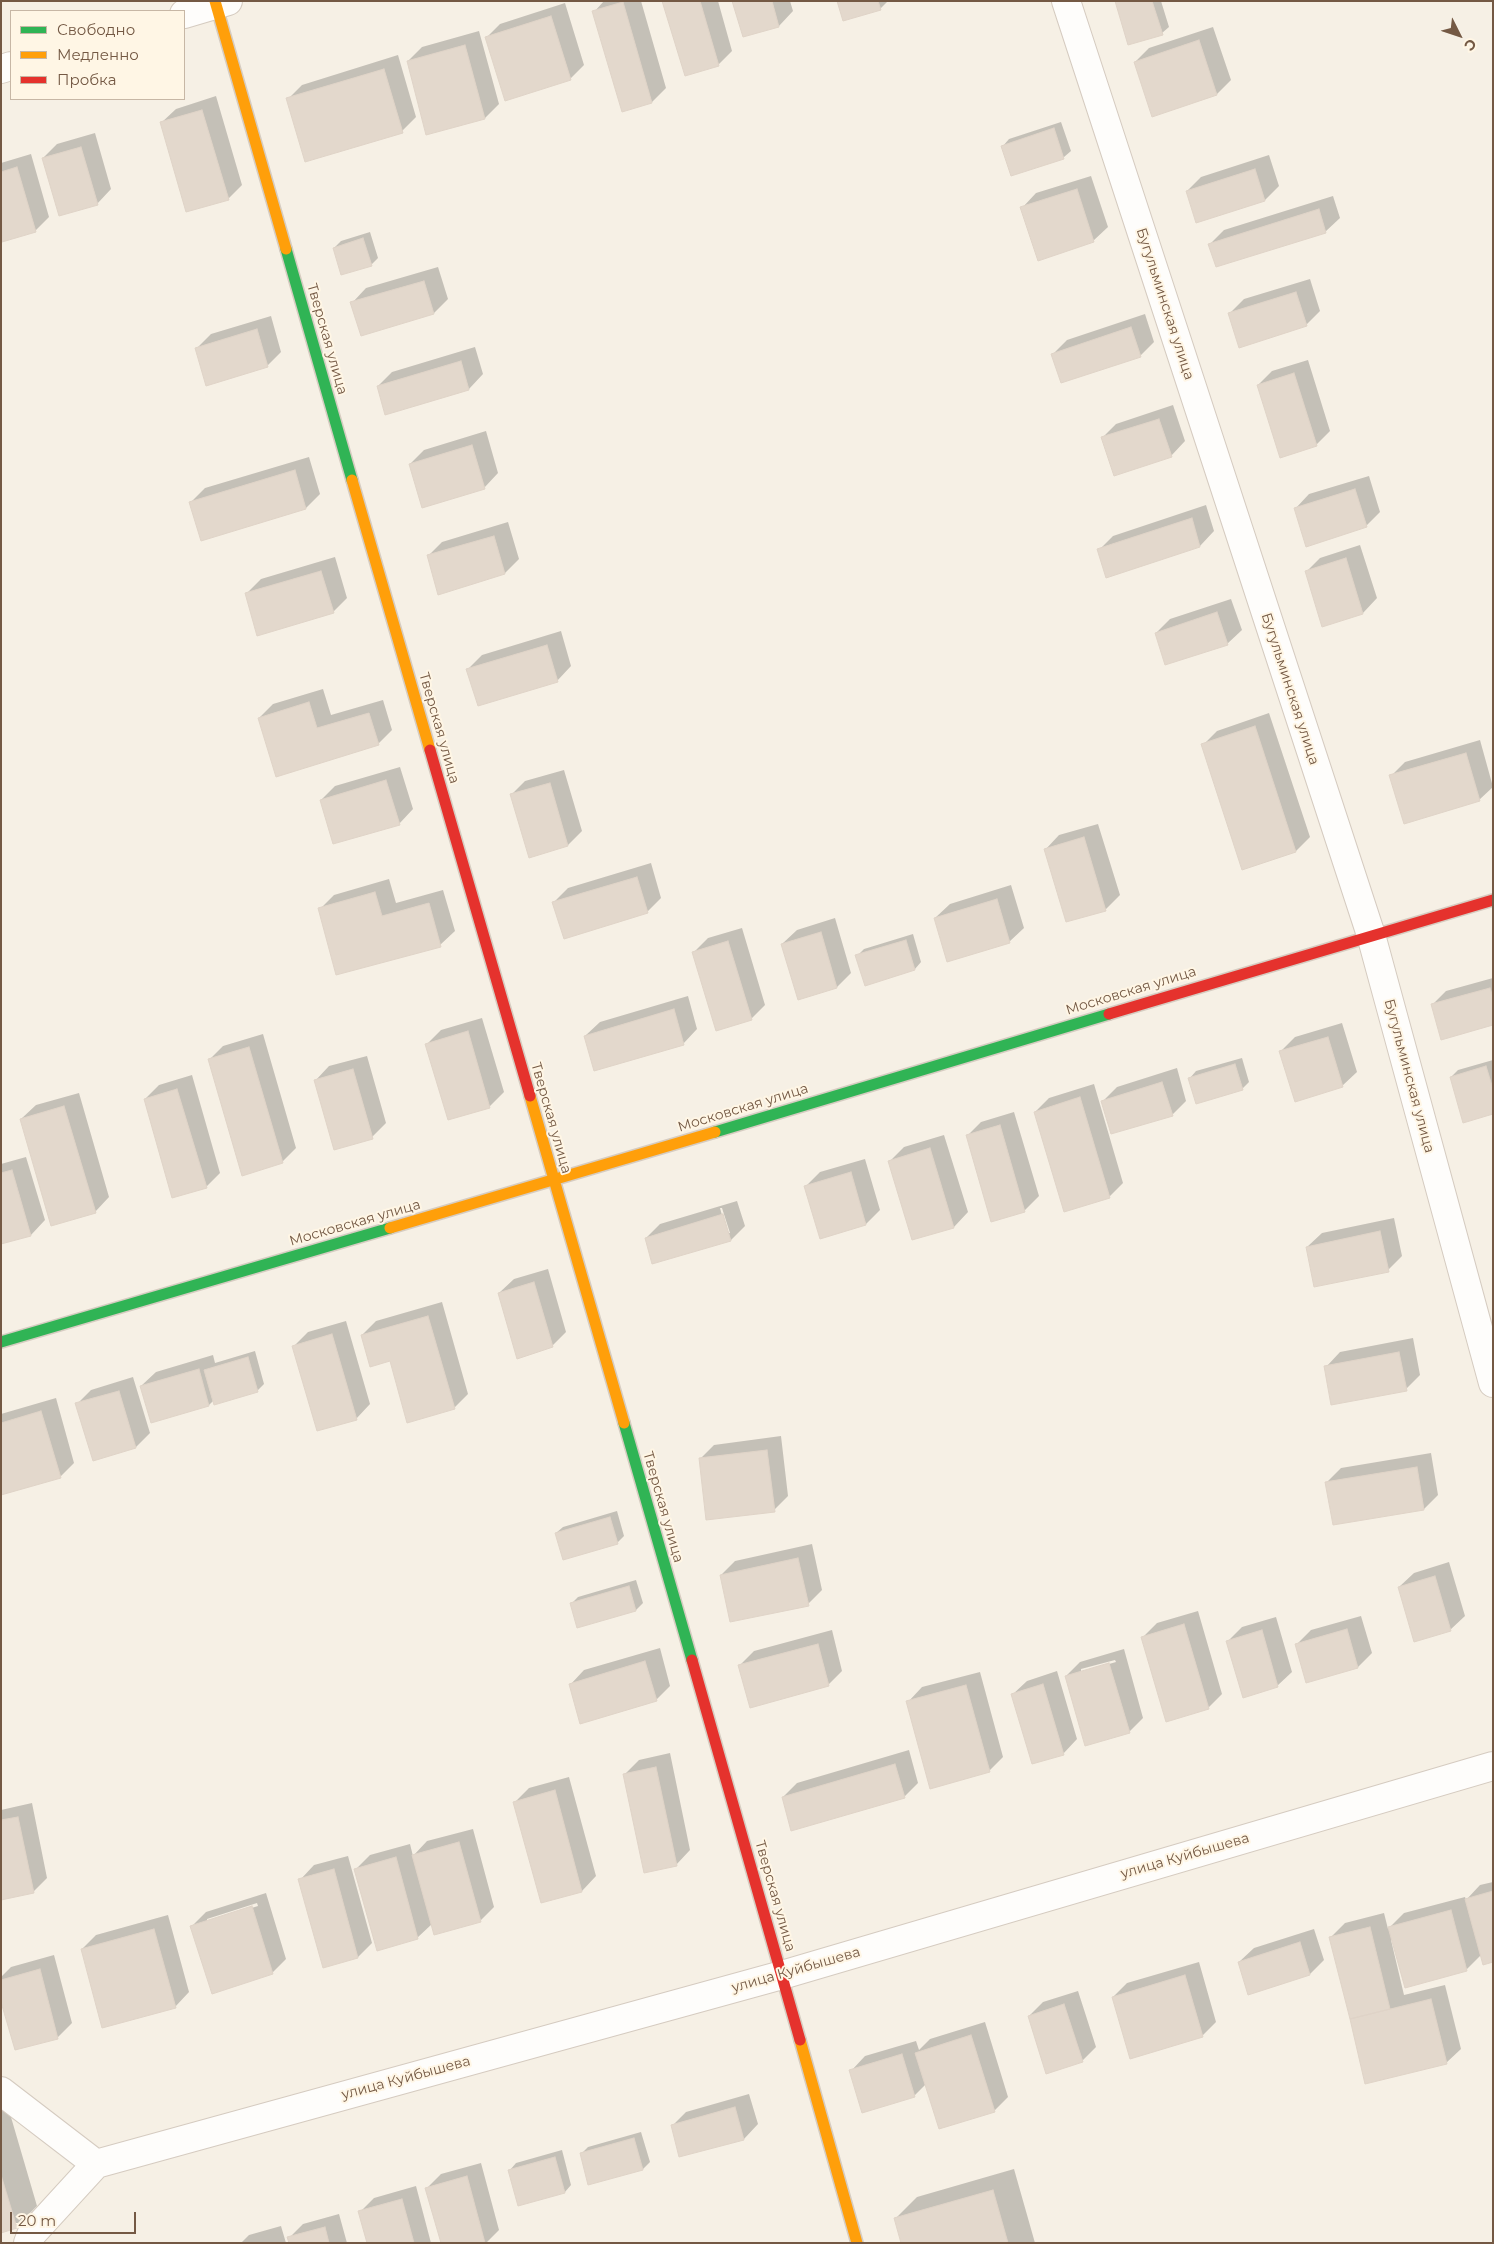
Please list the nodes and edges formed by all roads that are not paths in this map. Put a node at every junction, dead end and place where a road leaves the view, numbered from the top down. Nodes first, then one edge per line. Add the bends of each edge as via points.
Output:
1 (1066, 1) edge
2 (220, 2) edge
3 (185, 14) edge
4 (1493, 900) edge
5 (1371, 935) junction
6 (553, 1180) junction
7 (1, 1342) edge
8 (1493, 1383) edge
9 (1493, 1766) edge
10 (782, 1975) junction
11 (1, 2091) edge
12 (96, 2164) junction
13 (28, 2243) edge
14 (857, 2243) edge

1 - 5 street, Бугульминская улица
2 - 3 street
2 - 6 street, Тверская улица
4 - 5 street, Московская улица
5 - 6 street, Московская улица
5 - 8 street, Бугульминская улица
6 - 7 street, Московская улица
6 - 10 street, Тверская улица
9 - 10 street, улица Куйбышева
10 - 12 street, улица Куйбышева
10 - 14 street, Тверская улица
11 - 12 street
12 - 13 street via 30,2235

